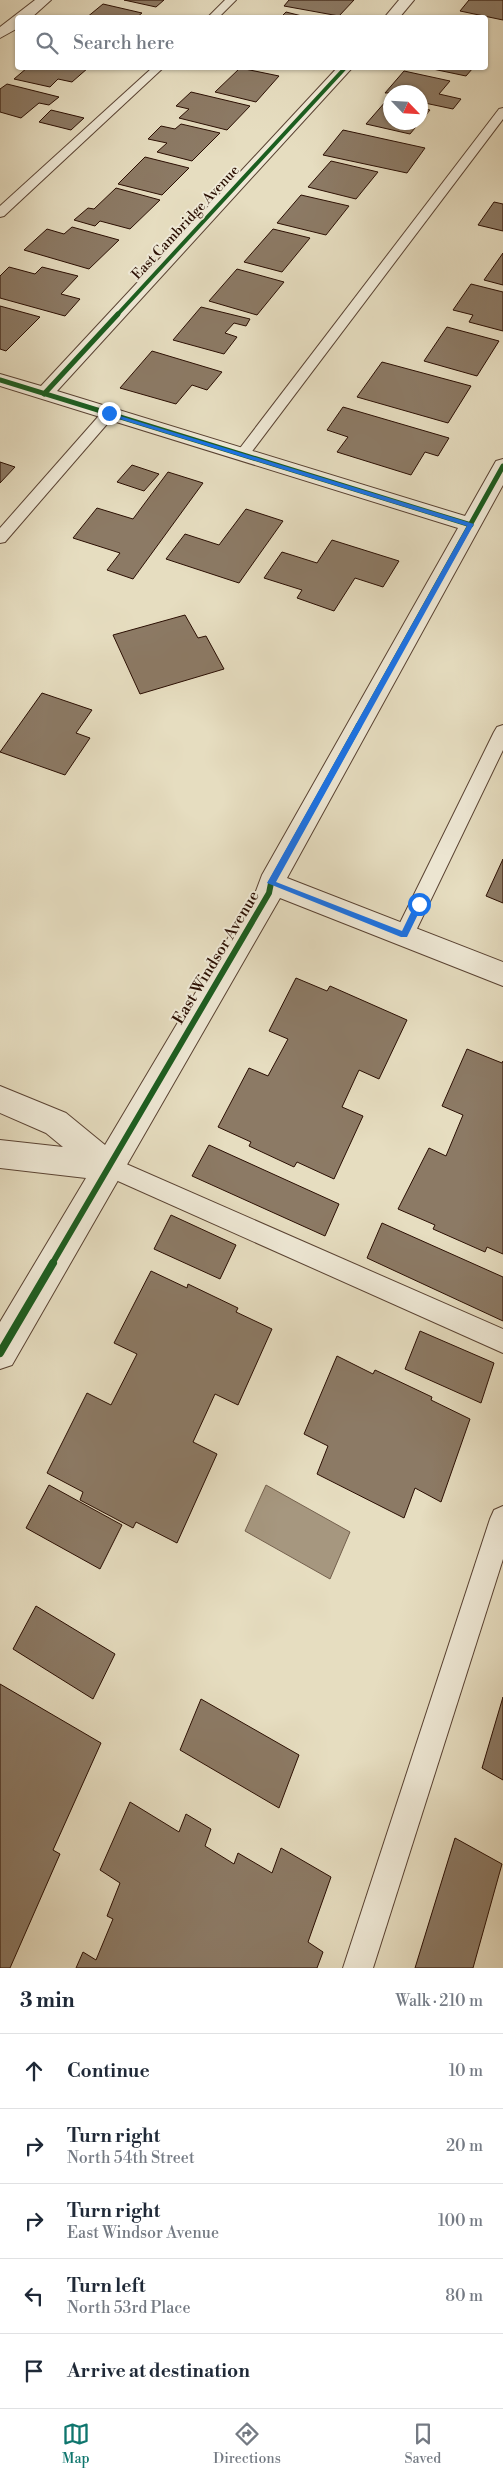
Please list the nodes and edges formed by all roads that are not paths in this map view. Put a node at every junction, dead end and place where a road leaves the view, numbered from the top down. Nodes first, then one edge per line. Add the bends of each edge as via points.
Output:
1 (44, 0) edge
2 (231, 0) edge
3 (407, 0) edge
4 (26, 15) edge
5 (215, 15) edge
6 (394, 15) edge
7 (15, 23) edge
8 (0, 34) edge
9 (156, 70) edge
10 (343, 70) edge
11 (503, 111) edge
12 (0, 213) edge
13 (0, 380) edge
14 (44, 394) junction
15 (109, 413) junction
16 (242, 455) junction
17 (503, 466) edge
18 (471, 524) junction
19 (0, 538) edge
20 (503, 732) edge
21 (271, 883) junction
22 (404, 935) junction
23 (503, 974) edge
24 (0, 1098) edge
25 (0, 1154) edge
26 (108, 1166) junction
27 (503, 1341) edge
28 (0, 1353) edge
29 (503, 1519) edge
30 (358, 1968) edge

1 - 4 street
2 - 5 lane
3 - 6 street
7 - 8 street
9 - 12 lane
10 - 14 street, East Cambridge Avenue
11 - 16 lane
13 - 14 street
14 - 15 street
15 - 16 street
15 - 19 lane
16 - 18 street
17 - 18 street, East Windsor Avenue
18 - 21 street, East Windsor Avenue
20 - 22 lane
21 - 22 street
21 - 26 street, East Windsor Avenue via 269,893
22 - 23 street
24 - 26 street via 56,1123
25 - 26 street
26 - 27 lane
26 - 28 street, East Windsor Avenue
29 - 30 lane

